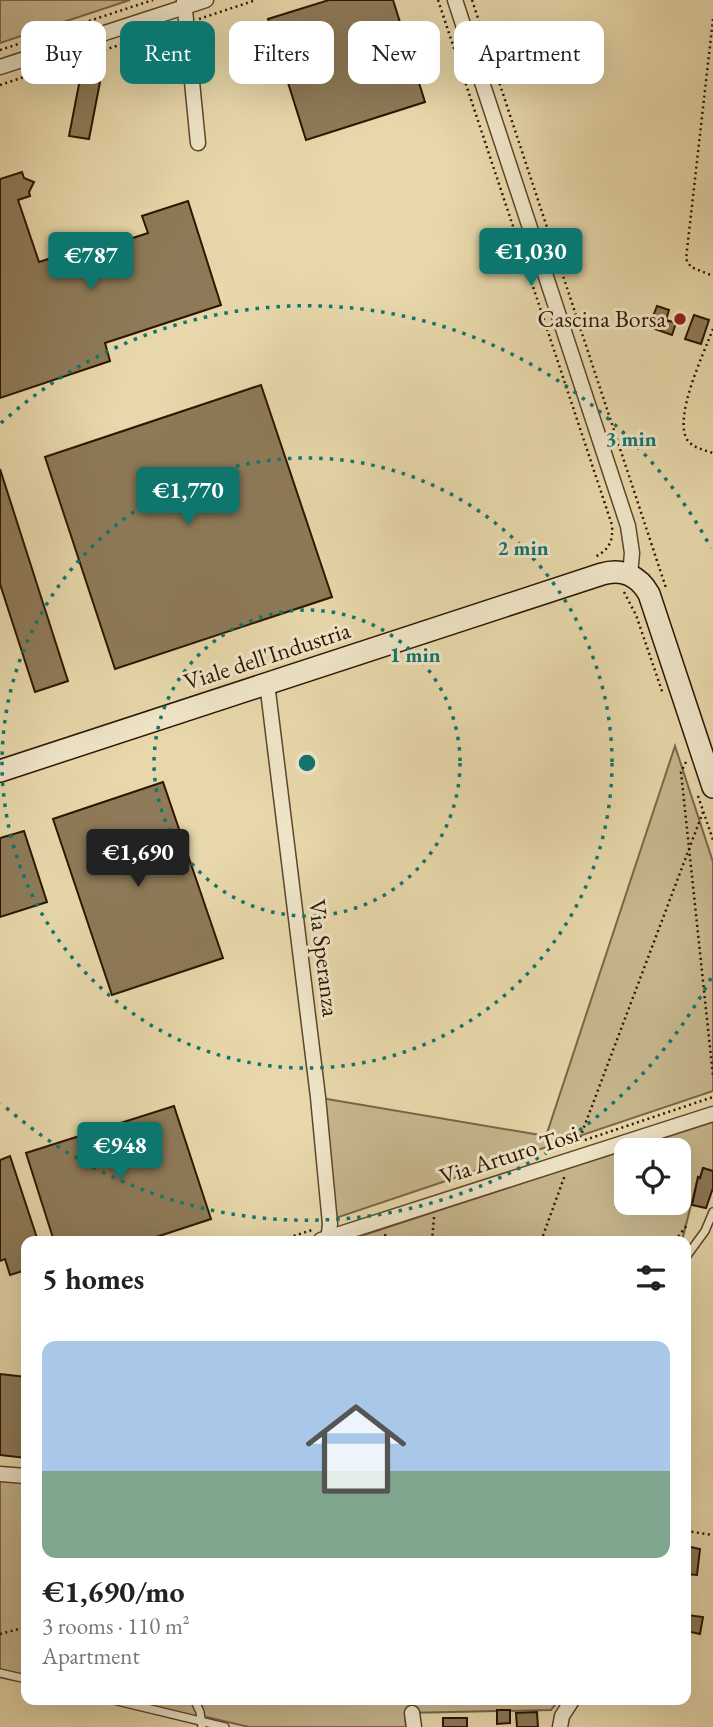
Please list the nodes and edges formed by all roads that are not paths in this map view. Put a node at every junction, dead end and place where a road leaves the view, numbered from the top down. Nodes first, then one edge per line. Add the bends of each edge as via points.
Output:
1 (206, 0) edge
2 (455, 0) edge
3 (184, 3) edge
4 (0, 67) edge
5 (198, 144) dead end
6 (624, 582) junction
7 (267, 684) junction
8 (0, 771) edge
9 (704, 786) edge
10 (713, 1114) edge
11 (713, 1212) edge
12 (326, 1236) edge
13 (337, 1236) edge
14 (691, 1250) edge
15 (0, 1474) edge
16 (21, 1476) edge
17 (0, 1673) edge
18 (21, 1678) edge
19 (131, 1705) edge
20 (197, 1705) edge
21 (569, 1705) edge
22 (201, 1724) edge
23 (225, 1727) edge
24 (561, 1727) edge

1 - 3 street
2 - 6 street via 628,526 632,546
3 - 4 street
3 - 5 street
6 - 7 street, Viale dell'Industria via 617,571 602,574
6 - 9 street via 645,586 652,600
7 - 8 street, Viale dell'Industria
7 - 12 street, Via Speranza via 318,1097 330,1224
10 - 13 street, Via Arturo Tosi
11 - 14 lane
15 - 16 street
17 - 18 lane
19 - 22 lane
20 - 22 lane
21 - 24 street
22 - 23 lane

